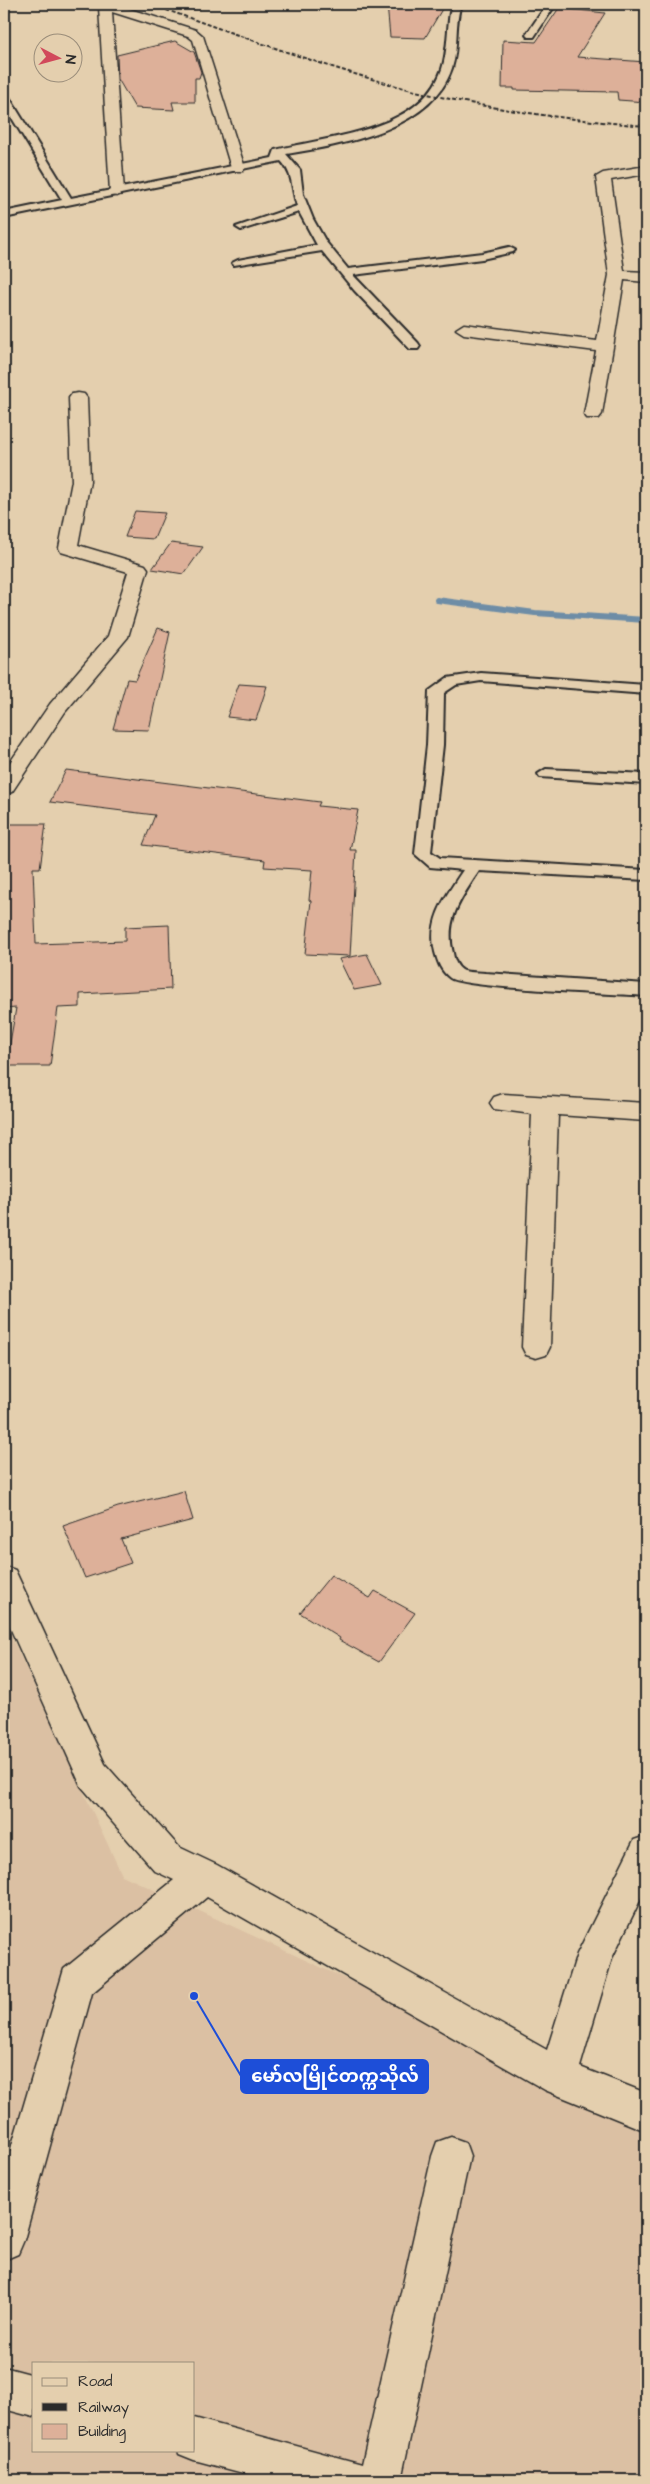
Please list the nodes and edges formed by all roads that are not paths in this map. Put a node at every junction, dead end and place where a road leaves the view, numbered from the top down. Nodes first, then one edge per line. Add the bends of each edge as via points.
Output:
1 (104, 4) edge
2 (457, 4) edge
3 (555, 4) edge
4 (531, 35) dead end
5 (4, 97) edge
6 (279, 152) junction
7 (238, 168) junction
8 (646, 170) edge
9 (117, 192) junction
10 (68, 202) junction
11 (302, 208) junction
12 (4, 215) edge
13 (241, 226) dead end
14 (325, 247) junction
15 (509, 250) dead end
16 (238, 263) dead end
17 (346, 273) junction
18 (617, 275) junction
19 (646, 277) edge
20 (464, 329) dead end
21 (414, 346) dead end
22 (605, 347) junction
23 (78, 398) dead end
24 (593, 414) dead end
25 (646, 690) edge
26 (546, 774) dead end
27 (646, 779) edge
28 (4, 787) edge
29 (474, 866) junction
30 (646, 875) edge
31 (646, 990) edge
32 (503, 1103) dead end
33 (545, 1106) junction
34 (646, 1112) edge
35 (536, 1347) dead end
36 (4, 1579) edge
37 (646, 1852) edge
38 (205, 1877) junction
39 (558, 2077) junction
40 (646, 2112) edge
41 (451, 2156) dead end
42 (4, 2240) edge
43 (4, 2388) edge
44 (32, 2395) edge
45 (195, 2439) edge
46 (350, 2480) edge
47 (380, 2480) edge

1 - 7 street via 192,33 198,39
1 - 9 street
2 - 6 lane via 447,71 432,95 410,114 382,128 325,146
3 - 4 lane via 551,4
5 - 10 lane
6 - 7 lane via 277,160
6 - 11 lane via 295,170
7 - 9 lane
8 - 18 street via 603,177
9 - 10 lane
10 - 12 lane
11 - 13 lane
11 - 14 lane
14 - 16 lane
14 - 17 lane
15 - 17 lane
17 - 21 lane
18 - 19 street
18 - 22 street
20 - 22 street
22 - 24 street
23 - 28 street via 81,481 68,548 138,569 118,637 57,708
25 - 29 lane via 481,677 452,681 438,691 423,854 436,863
26 - 27 lane
29 - 30 lane
29 - 31 lane via 442,922 441,942 447,966 457,974 485,979
32 - 33 street
33 - 34 street
33 - 35 street
36 - 38 street via 93,1775 167,1860
37 - 39 street via 595,1954
38 - 39 street
38 - 42 street via 77,1982
39 - 40 street
41 - 47 street
43 - 44 street
45 - 46 street

